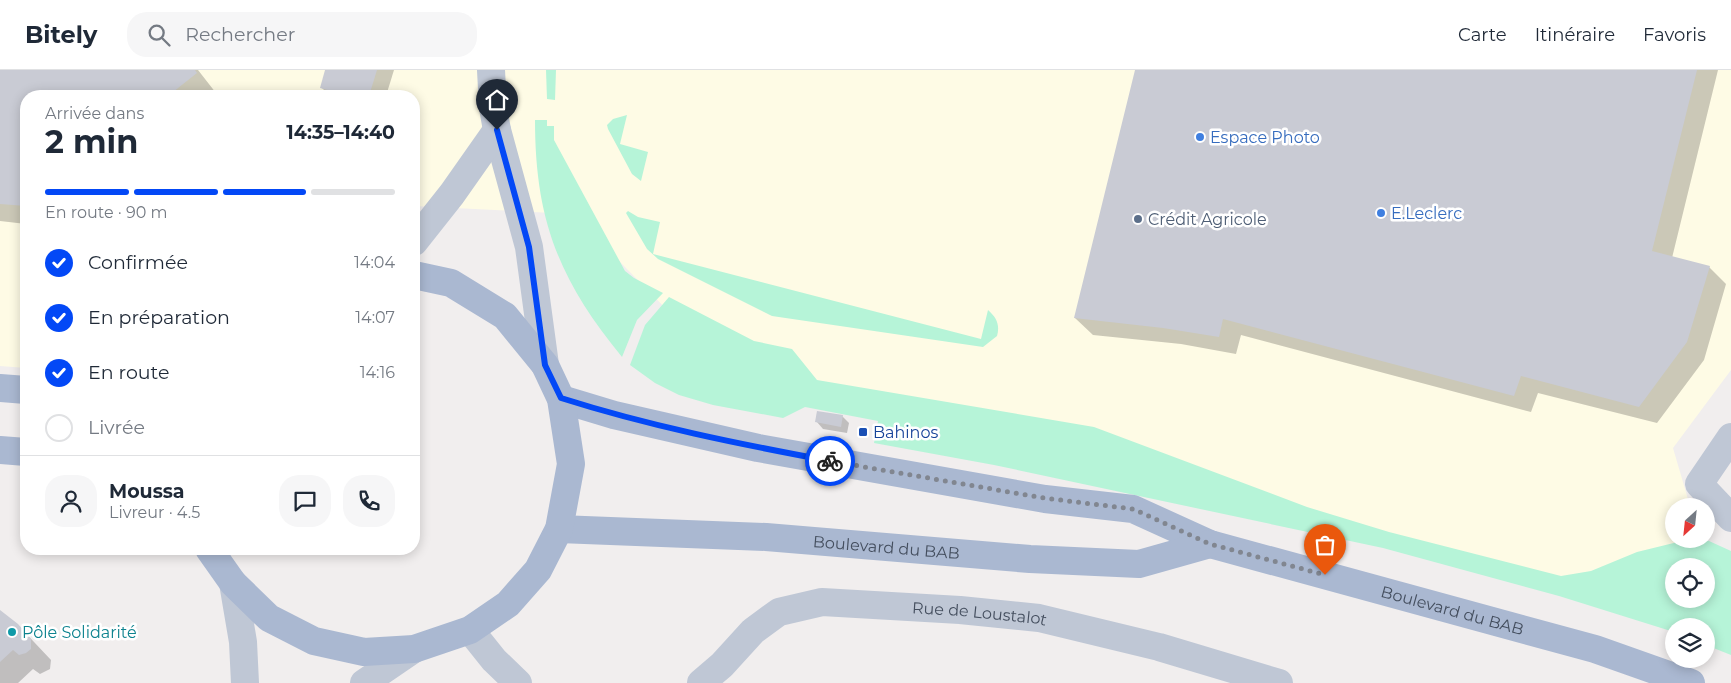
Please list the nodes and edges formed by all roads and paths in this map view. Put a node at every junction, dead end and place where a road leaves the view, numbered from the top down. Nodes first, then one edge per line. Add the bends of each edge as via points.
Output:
1 (491, 70) edge
2 (497, 130) junction
3 (420, 234) edge
4 (420, 276) edge
5 (545, 365) junction
6 (0, 388) edge
7 (20, 390) edge
8 (561, 398) junction
9 (1731, 437) edge
10 (0, 450) edge
11 (20, 452) edge
12 (1731, 518) edge
13 (559, 529) junction
14 (1210, 544) junction
15 (214, 555) edge
16 (233, 583) junction
17 (470, 630) junction
18 (414, 649) junction
19 (726, 674) edge
20 (245, 683) edge
21 (364, 683) edge
22 (518, 683) edge
23 (701, 683) edge
24 (1278, 683) edge
25 (1691, 683) edge

1 - 2 street via 492,108
2 - 3 street
2 - 5 street via 529,247
4 - 5 main road via 451,283 505,316
5 - 8 main road
6 - 7 main road
8 - 13 main road via 571,464
8 - 14 main road, Boulevard du BAB via 614,416 758,448 1044,498 1133,509
9 - 12 street via 1699,484
10 - 11 main road
13 - 14 main road, Boulevard du BAB via 766,537 1030,559 1139,564
13 - 17 main road via 538,570 508,604
14 - 25 main road, Boulevard du BAB via 1594,649
15 - 16 main road
16 - 18 main road via 270,618 314,641 364,652
16 - 20 street via 243,642
17 - 18 main road
17 - 22 street
18 - 21 street
19 - 23 street, Rue de Loustalot
19 - 24 street, Rue de Loustalot via 753,631 779,612 831,602 1039,618 1159,647

